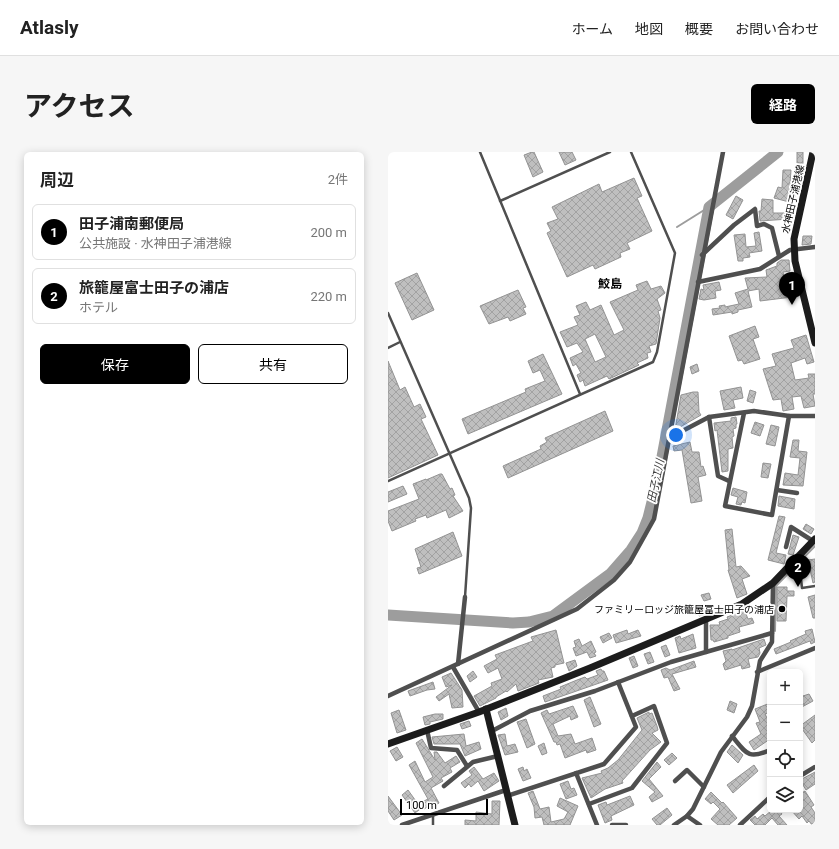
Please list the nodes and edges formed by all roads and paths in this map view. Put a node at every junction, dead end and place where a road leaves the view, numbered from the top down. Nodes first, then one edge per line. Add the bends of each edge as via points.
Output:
1 (480, 152) edge
2 (610, 152) edge
3 (631, 152) edge
4 (722, 152) edge
5 (813, 152) edge
6 (500, 201) junction
7 (815, 247) edge
8 (794, 250) junction
9 (702, 255) junction
10 (779, 256) junction
11 (698, 282) junction
12 (388, 313) edge
13 (400, 342) junction
14 (815, 343) edge
15 (388, 348) edge
16 (580, 394) junction
17 (744, 413) junction
18 (789, 416) junction
19 (815, 416) edge
20 (709, 417) junction
21 (669, 438) junction
22 (449, 452) junction
23 (388, 481) edge
24 (729, 481) junction
25 (777, 490) junction
26 (797, 493) dead end
27 (814, 540) edge
28 (786, 546) dead end
29 (795, 565) junction
30 (773, 583) junction
31 (815, 586) edge
32 (465, 597) joint
33 (706, 620) junction
34 (772, 633) junction
35 (815, 648) edge
36 (706, 652) junction
37 (458, 664) junction
38 (452, 667) junction
39 (757, 672) junction
40 (618, 682) junction
41 (388, 696) edge
42 (482, 711) junction
43 (632, 716) junction
44 (427, 730) junction
45 (492, 731) junction
46 (732, 736) junction
47 (388, 744) edge
48 (767, 752) edge
49 (498, 756) junction
50 (467, 766) junction
51 (815, 766) edge
52 (576, 773) junction
53 (803, 774) edge
54 (675, 781) dead end
55 (444, 786) dead end
56 (704, 787) junction
57 (507, 793) junction
58 (767, 800) edge
59 (589, 804) junction
60 (433, 815) junction
61 (687, 816) junction
62 (402, 825) edge
63 (432, 825) edge
64 (515, 825) edge
65 (597, 825) edge
66 (612, 825) edge
67 (626, 825) edge
68 (674, 825) edge
69 (700, 825) edge
70 (740, 825) edge

1 - 6 lane
2 - 6 lane
3 - 16 lane via 675,253 657,352 652,362
4 - 9 street via 713,209
5 - 8 street, 水神田子浦港線 via 797,222
6 - 16 lane
7 - 8 street
8 - 10 street
8 - 14 street, 水神田子浦港線
9 - 10 street via 754,209 757,226 764,224 772,228
9 - 11 street
10 - 11 street via 760,269
11 - 21 street
12 - 13 lane
13 - 15 lane
13 - 22 lane
16 - 22 lane
17 - 18 street
17 - 20 street
17 - 24 street
18 - 19 street
18 - 25 street
20 - 21 street
20 - 24 street via 718,476
21 - 37 street via 654,519 630,562 614,580 577,609
22 - 23 lane
22 - 32 lane via 472,508
24 - 25 street via 725,506 772,515
25 - 26 street
27 - 28 street via 791,528
27 - 29 street
29 - 30 street
29 - 31 lane via 800,570 802,588
30 - 33 street via 742,604
30 - 34 street
32 - 37 street
33 - 36 street
33 - 42 street
34 - 36 street
34 - 39 street via 772,642 760,661
35 - 39 street
36 - 40 street
37 - 38 street
38 - 41 street
38 - 42 street
39 - 46 street via 752,706 747,718
40 - 43 street
40 - 45 street via 530,711
42 - 44 street
42 - 45 street
43 - 52 street via 636,727 604,764
43 - 59 street via 654,706 667,743 632,788
44 - 47 street
44 - 50 street via 430,748 458,750
45 - 49 street
46 - 48 street via 746,753 758,756
46 - 56 street
49 - 50 street via 472,762
49 - 57 street
50 - 55 street
51 - 53 street
52 - 57 street
52 - 59 street
54 - 56 street via 687,770
56 - 61 street
57 - 60 street
57 - 64 street
58 - 70 street
59 - 65 street
60 - 62 street
60 - 63 lane
61 - 68 street
61 - 69 street
66 - 67 street

